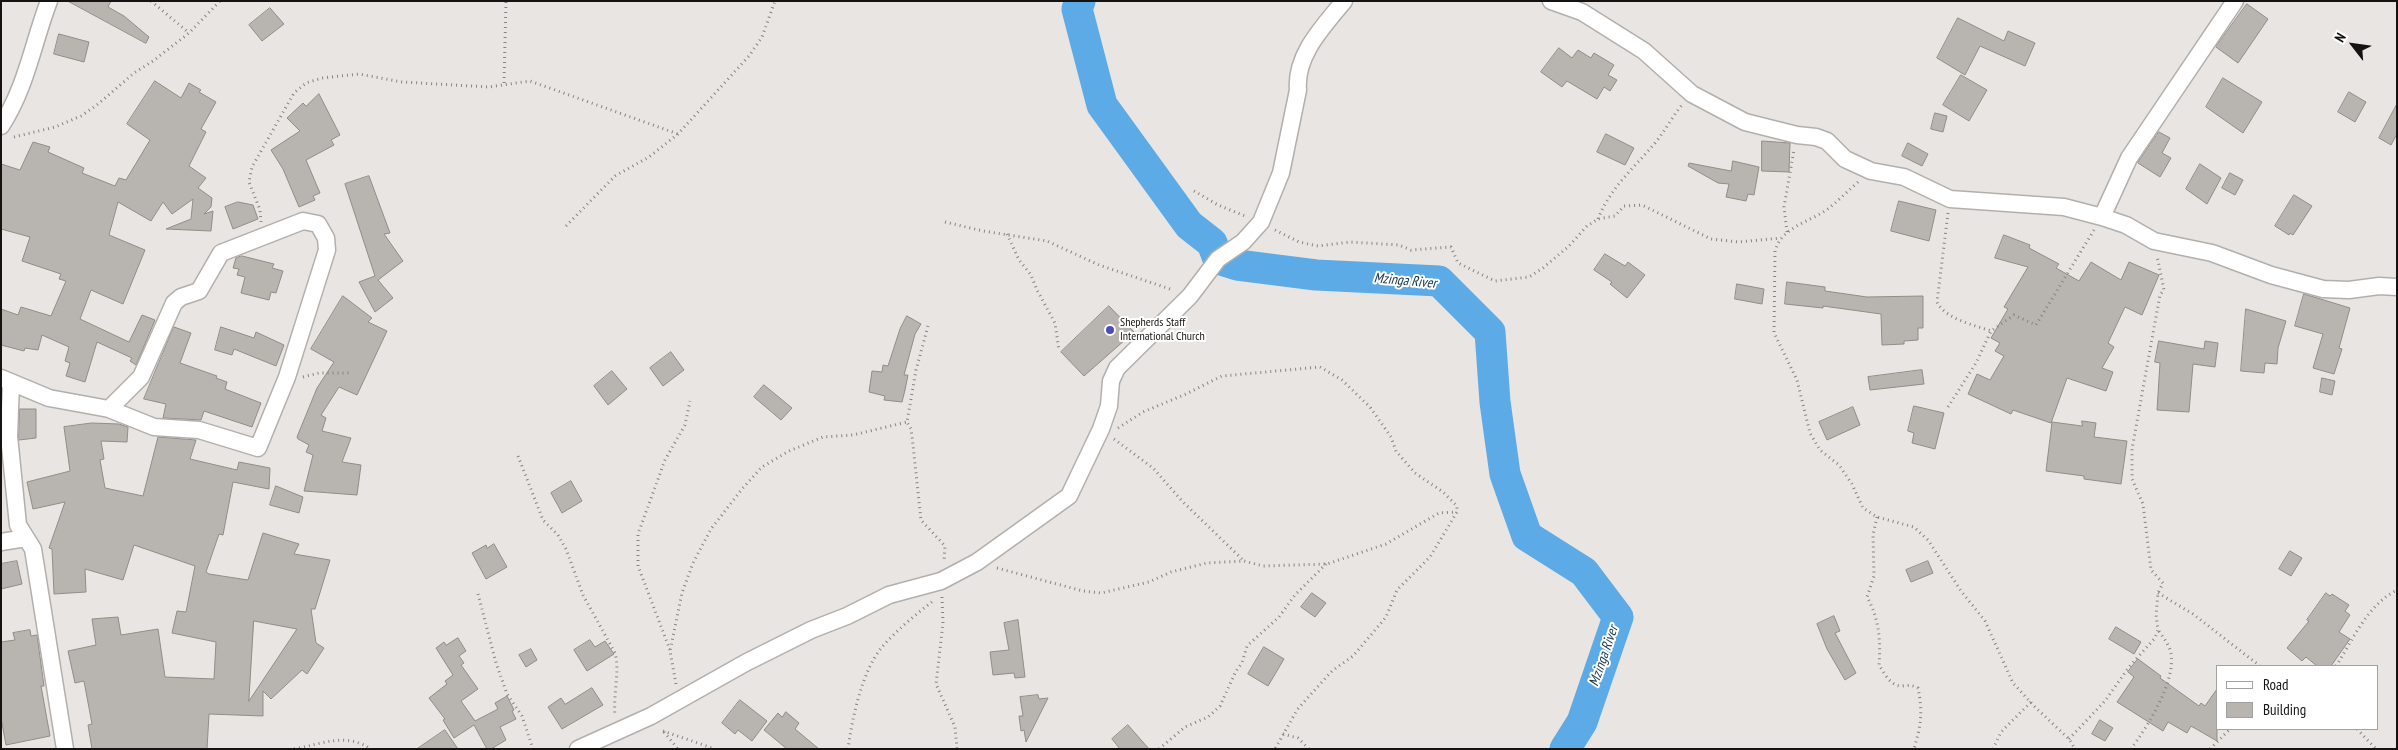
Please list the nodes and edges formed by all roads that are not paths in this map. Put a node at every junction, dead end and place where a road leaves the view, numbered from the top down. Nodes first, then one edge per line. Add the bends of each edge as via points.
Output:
1 (49, 1) edge
2 (1344, 1) edge
3 (1552, 1) edge
4 (2235, 1) edge
5 (4, 133) edge
6 (2102, 217) junction
7 (2397, 287) edge
8 (6, 380) edge
9 (109, 409) junction
10 (26, 538) junction
11 (1, 542) edge
12 (66, 749) edge
13 (578, 749) edge

1 - 5 street
2 - 13 street via 1313,40 1304,57 1297,78 1298,90 1281,173 1262,222 1243,242 1218,259 1190,296 1118,368 1110,380 1105,432 1069,496 977,562 941,581 889,595 811,630 650,716
3 - 6 street via 1582,12 1644,51 1692,94 1744,122 1797,135 1816,136 1827,141 1845,159 1871,171 1904,177 1950,199 2064,208
4 - 6 street via 2129,158
6 - 7 street via 2126,225 2154,241 2212,253 2271,275 2323,289
8 - 9 street via 49,398
8 - 10 street via 18,525
9 - 9 street via 141,377 177,299 200,291 221,253 304,221 318,224 327,242 314,295 287,377 258,448 199,430 154,427
10 - 11 street
10 - 12 street via 34,557

